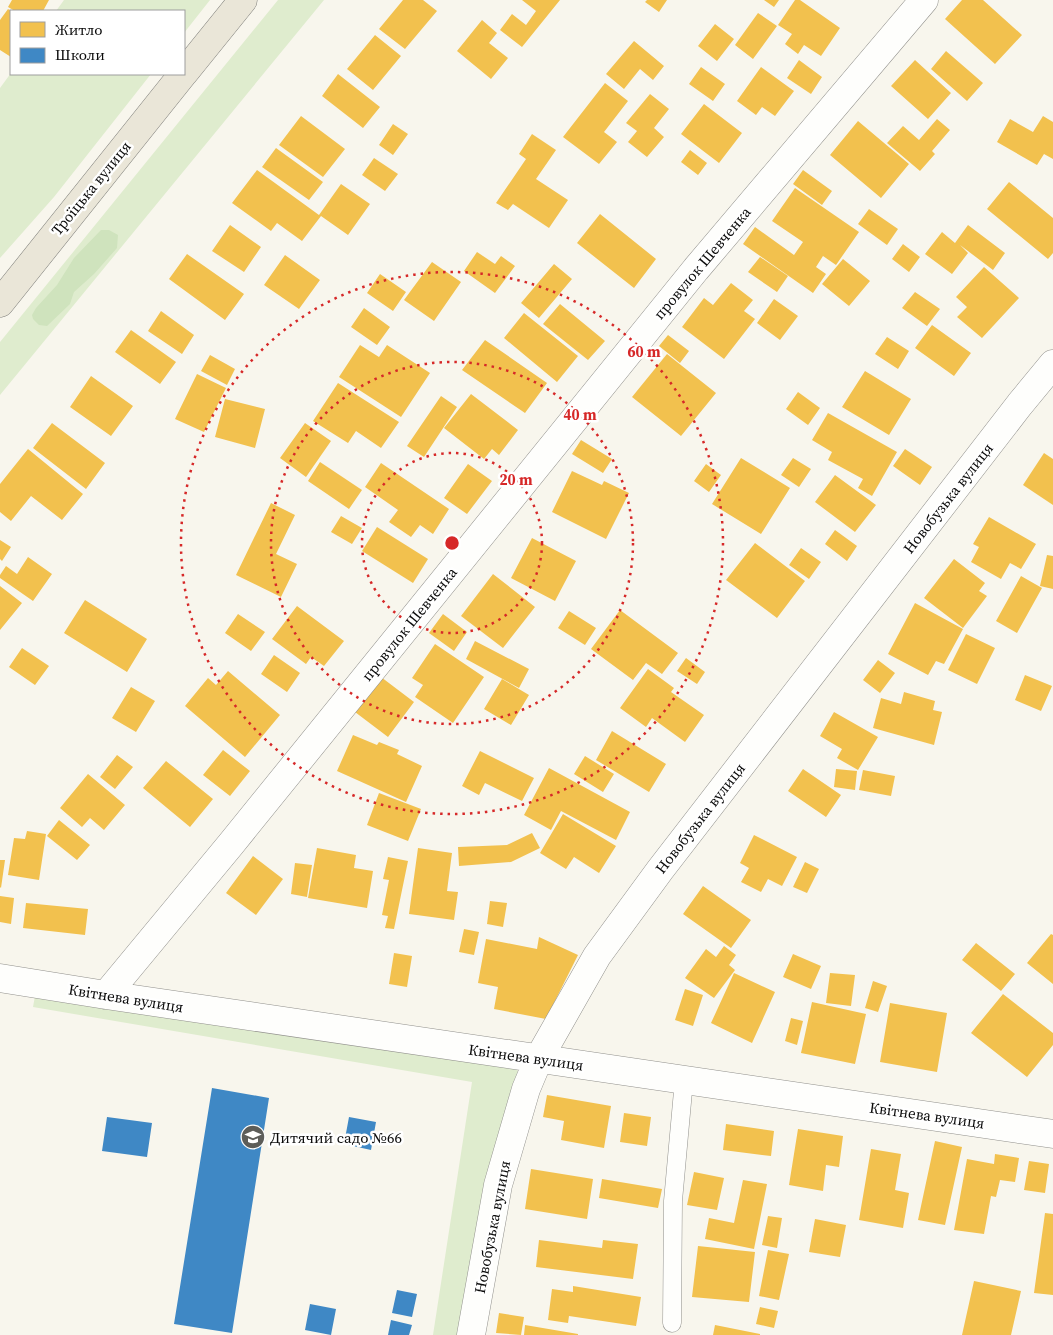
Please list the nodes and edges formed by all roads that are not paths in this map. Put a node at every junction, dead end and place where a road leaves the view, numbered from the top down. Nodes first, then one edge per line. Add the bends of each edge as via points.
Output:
1 (243, 0) edge
2 (924, 0) edge
3 (185, 73) edge
4 (183, 75) edge
5 (0, 303) edge
6 (1053, 364) edge
7 (0, 978) edge
8 (106, 995) junction
9 (538, 1058) junction
10 (684, 1080) junction
11 (1048, 1126) edge
12 (672, 1323) dead end
13 (471, 1335) edge

1 - 3 main road, Троїцька вулиця
2 - 8 street, провулок Шевченка via 696,269
4 - 5 main road, Троїцька вулиця
6 - 9 street, Новобузька вулиця via 660,870 597,956
7 - 8 street, Квітнева вулиця
8 - 9 street, Квітнева вулиця
9 - 10 street, Квітнева вулиця
9 - 13 street, Новобузька вулиця via 498,1185
10 - 11 street, Квітнева вулиця
10 - 12 lane via 673,1201

